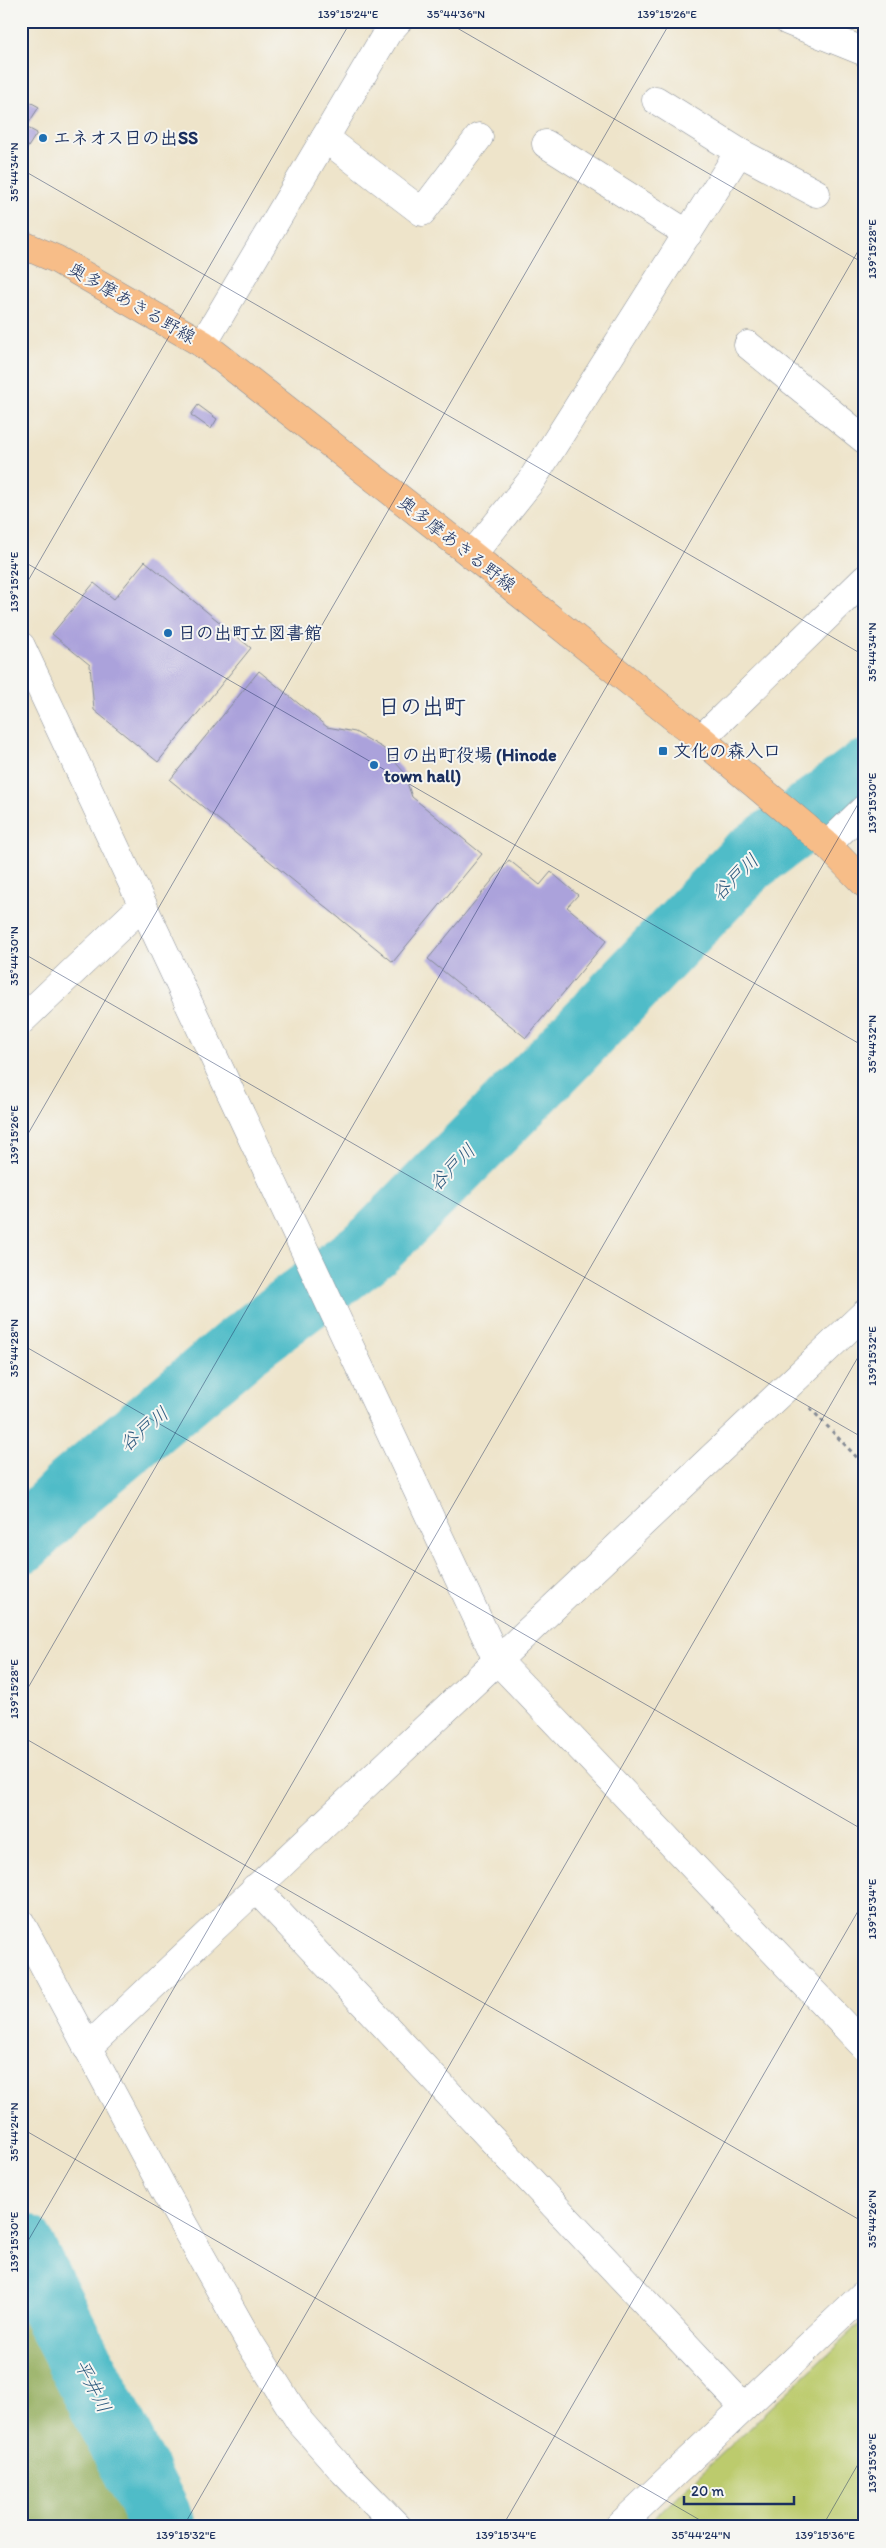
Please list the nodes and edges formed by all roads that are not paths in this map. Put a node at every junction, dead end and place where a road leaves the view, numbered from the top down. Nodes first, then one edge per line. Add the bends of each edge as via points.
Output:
1 (398, 21) edge
2 (788, 21) edge
3 (865, 52) edge
4 (656, 100) dead end
5 (479, 137) dead end
6 (324, 138) junction
7 (546, 144) dead end
8 (739, 152) junction
9 (816, 193) dead end
10 (688, 234) junction
11 (21, 244) edge
12 (203, 344) junction
13 (748, 345) dead end
14 (865, 440) edge
15 (472, 555) junction
16 (865, 579) edge
17 (21, 646) edge
18 (701, 739) junction
19 (865, 808) edge
20 (827, 845) junction
21 (865, 884) edge
22 (143, 905) junction
23 (21, 1021) edge
24 (865, 1313) edge
25 (497, 1660) junction
26 (255, 1888) junction
27 (21, 1923) edge
28 (865, 2047) edge
29 (87, 2048) junction
30 (865, 2293) edge
31 (744, 2407) junction
32 (398, 2527) edge
33 (618, 2527) edge

1 - 6 street via 387,33
2 - 3 street
4 - 8 street
5 - 6 street via 422,212
6 - 12 street
7 - 10 street
8 - 9 street
8 - 10 street
10 - 15 street via 531,481
11 - 12 main road, 奥多摩あきる野線 via 56,259
12 - 15 main road, 奥多摩あきる野線
13 - 14 street
15 - 18 main road, 奥多摩あきる野線
16 - 18 street
17 - 22 street
18 - 20 main road, 奥多摩あきる野線
19 - 20 street
20 - 21 main road, 奥多摩あきる野線
22 - 23 street
22 - 25 street
24 - 25 street
25 - 26 street
25 - 28 street
26 - 29 street
26 - 31 street
27 - 29 street
29 - 32 street via 215,2282 300,2422
30 - 31 street
31 - 33 street

